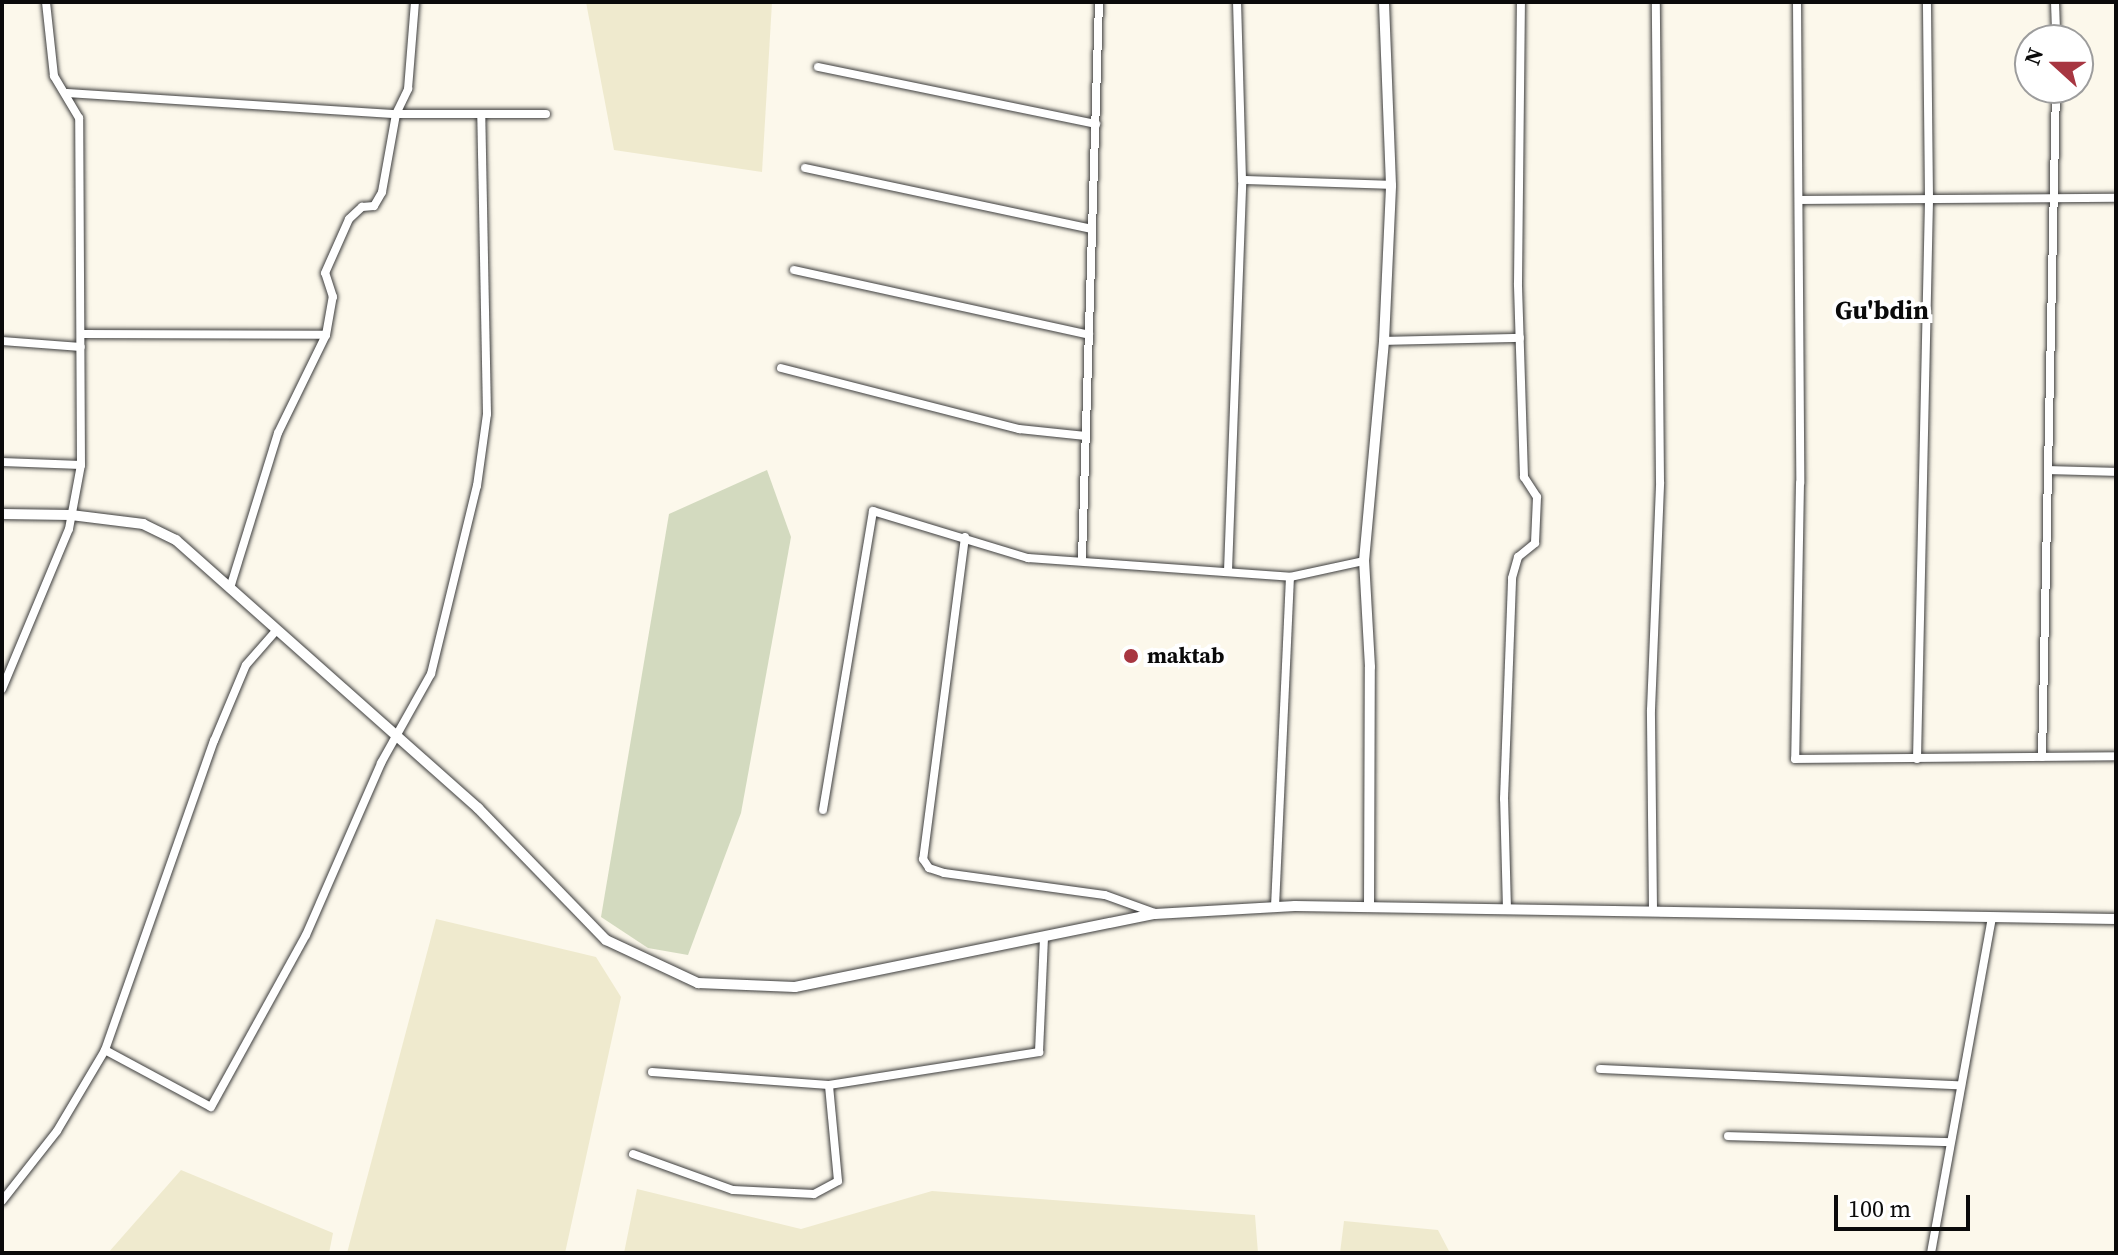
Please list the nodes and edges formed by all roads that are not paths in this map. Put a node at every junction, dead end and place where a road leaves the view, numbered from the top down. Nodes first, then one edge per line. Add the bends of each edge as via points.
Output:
1 (46, 2) edge
2 (415, 2) edge
3 (1099, 2) edge
4 (1237, 2) edge
5 (1384, 2) edge
6 (1521, 2) edge
7 (1656, 2) edge
8 (1797, 2) edge
9 (1927, 2) edge
10 (2055, 2) edge
11 (2056, 24) edge
12 (818, 67) dead end
13 (67, 93) junction
14 (2056, 104) edge
15 (396, 114) junction
16 (481, 114) junction
17 (546, 114) dead end
18 (1096, 124) junction
19 (805, 168) dead end
20 (1242, 180) junction
21 (1391, 185) junction
22 (2057, 198) junction
23 (2116, 198) edge
24 (1929, 199) junction
25 (1800, 200) junction
26 (1092, 229) junction
27 (794, 270) dead end
28 (81, 334) junction
29 (326, 335) junction
30 (1089, 335) junction
31 (1520, 338) junction
32 (2, 341) edge
33 (1384, 341) junction
34 (81, 347) junction
35 (781, 368) dead end
36 (1086, 436) junction
37 (2, 462) edge
38 (81, 465) junction
39 (2050, 470) junction
40 (2116, 472) edge
41 (2, 514) edge
42 (71, 515) junction
43 (965, 537) junction
44 (1082, 558) junction
45 (1364, 561) junction
46 (1228, 571) junction
47 (1290, 577) junction
48 (230, 588) junction
49 (275, 632) junction
50 (2, 689) edge
51 (398, 735) junction
52 (2116, 756) edge
53 (2042, 757) junction
54 (1917, 759) junction
55 (823, 810) dead end
56 (1369, 904) junction
57 (1275, 907) junction
58 (1507, 910) junction
59 (1653, 910) junction
60 (1155, 914) junction
61 (1992, 917) junction
62 (2116, 919) edge
63 (1044, 936) junction
64 (105, 1050) junction
65 (1600, 1069) dead end
66 (652, 1072) dead end
67 (829, 1085) junction
68 (1959, 1085) junction
69 (1728, 1136) dead end
70 (1949, 1142) junction
71 (633, 1154) dead end
72 (2, 1201) edge
73 (1931, 1253) edge

1 - 13 street via 54,76
2 - 15 street via 408,89
3 - 18 street
4 - 20 street
5 - 21 street
6 - 31 street
7 - 59 street via 1660,482 1651,710
8 - 25 street
9 - 24 street
10 - 11 street
12 - 18 street
13 - 15 street
13 - 28 street via 79,118
14 - 22 street
15 - 16 street
15 - 29 street via 382,192 374,206 362,207 349,219 325,273 333,297
16 - 17 street
16 - 51 street via 487,414 452,602 431,674
18 - 26 street
19 - 26 street
20 - 21 street
20 - 46 street
21 - 33 street
22 - 23 street
22 - 24 street
22 - 39 street
24 - 25 street
24 - 54 street
25 - 54 street via 1795,759
26 - 30 street
27 - 30 street
28 - 29 street
28 - 34 street
29 - 48 street via 278,433
30 - 36 street
31 - 33 street
31 - 58 street via 1524,477 1537,497 1535,543 1518,557 1512,578 1504,799
32 - 34 street
33 - 45 street
34 - 38 street
35 - 36 street via 1019,429
36 - 44 street
37 - 38 street
38 - 42 street
39 - 40 street
39 - 53 street
41 - 42 street
42 - 48 street via 143,524 176,540
42 - 50 street
43 - 44 street via 1028,558
43 - 55 street via 873,511
43 - 60 street via 923,859 929,868 944,873 1105,895
44 - 46 street
45 - 47 street
45 - 56 street via 1370,667
46 - 47 street
47 - 57 street
48 - 49 street
49 - 51 street
49 - 64 street via 246,665 214,741
51 - 63 street via 606,940 698,983 795,987
51 - 64 street via 306,935 211,1107
52 - 53 street
53 - 54 street
56 - 57 street
56 - 58 street
57 - 60 street
58 - 59 street
59 - 61 street
60 - 63 street
61 - 62 street
61 - 68 street
63 - 67 street via 1039,1052
64 - 72 street via 57,1131
65 - 68 street
66 - 67 street
67 - 71 street via 838,1181 814,1194 733,1190
68 - 70 street
69 - 70 street
70 - 73 street

